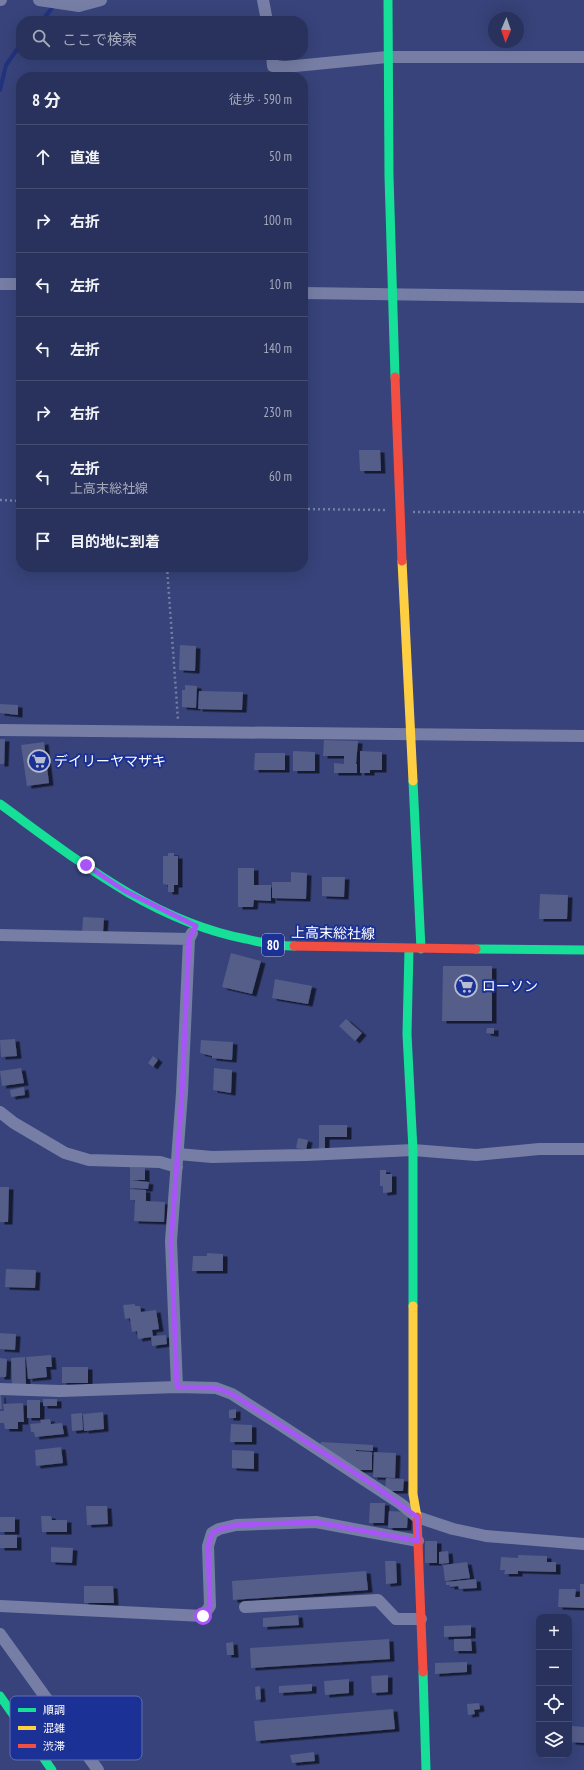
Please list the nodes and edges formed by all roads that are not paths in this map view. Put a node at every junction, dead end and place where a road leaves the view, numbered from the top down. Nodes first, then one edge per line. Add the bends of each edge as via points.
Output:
1 (39, 0) edge
2 (102, 0) edge
3 (263, 0) edge
4 (388, 0) edge
5 (266, 16) edge
6 (387, 56) junction
7 (584, 56) edge
8 (272, 60) edge
9 (0, 284) edge
10 (16, 284) edge
11 (308, 293) edge
12 (392, 295) junction
13 (584, 297) edge
14 (0, 730) edge
15 (411, 735) junction
16 (584, 736) edge
17 (0, 804) edge
18 (196, 926) junction
19 (0, 935) edge
20 (189, 939) junction
21 (409, 949) junction
22 (421, 949) junction
23 (584, 950) edge
24 (0, 1112) edge
25 (584, 1149) edge
26 (413, 1150) junction
27 (178, 1154) junction
28 (177, 1167) junction
29 (177, 1387) junction
30 (0, 1389) edge
31 (417, 1517) junction
32 (418, 1541) junction
33 (584, 1544) edge
34 (0, 1606) edge
35 (245, 1607) dead end
36 (421, 1619) junction
37 (0, 1634) edge
38 (0, 1696) edge
39 (45, 1696) edge
40 (10, 1710) edge
41 (45, 1760) edge
42 (91, 1760) edge
43 (52, 1770) edge
44 (98, 1770) edge
45 (426, 1770) edge

1 - 2 street via 79,6
3 - 5 street
4 - 6 street
6 - 7 street
6 - 8 street via 285,67 273,66
6 - 12 street
9 - 10 street
11 - 12 street
12 - 13 street
12 - 15 street
14 - 15 street
15 - 16 street
15 - 22 street
17 - 18 street, 上高末総社線 / 80 via 125,891
18 - 20 street
18 - 21 street, 上高末総社線 / 80 via 278,946
19 - 20 street
20 - 27 street
21 - 22 street, 上高末総社線 / 80
21 - 26 street via 407,1034
22 - 23 street, 上高末総社線 / 80
24 - 28 street via 65,1153 89,1160 154,1162
25 - 26 street via 539,1149 476,1155
26 - 27 street via 290,1156 212,1157
26 - 31 street via 413,1494
27 - 28 street
28 - 29 street via 171,1242
29 - 30 street via 60,1391
29 - 31 street via 216,1388 232,1394 372,1484
31 - 32 street
31 - 33 street via 453,1529 486,1536
32 - 34 street via 316,1522 228,1526 212,1533 208,1546 210,1606 203,1616
32 - 36 street
35 - 36 street via 378,1600 396,1620
36 - 45 street
37 - 39 street
38 - 40 street
41 - 43 street
42 - 44 street

